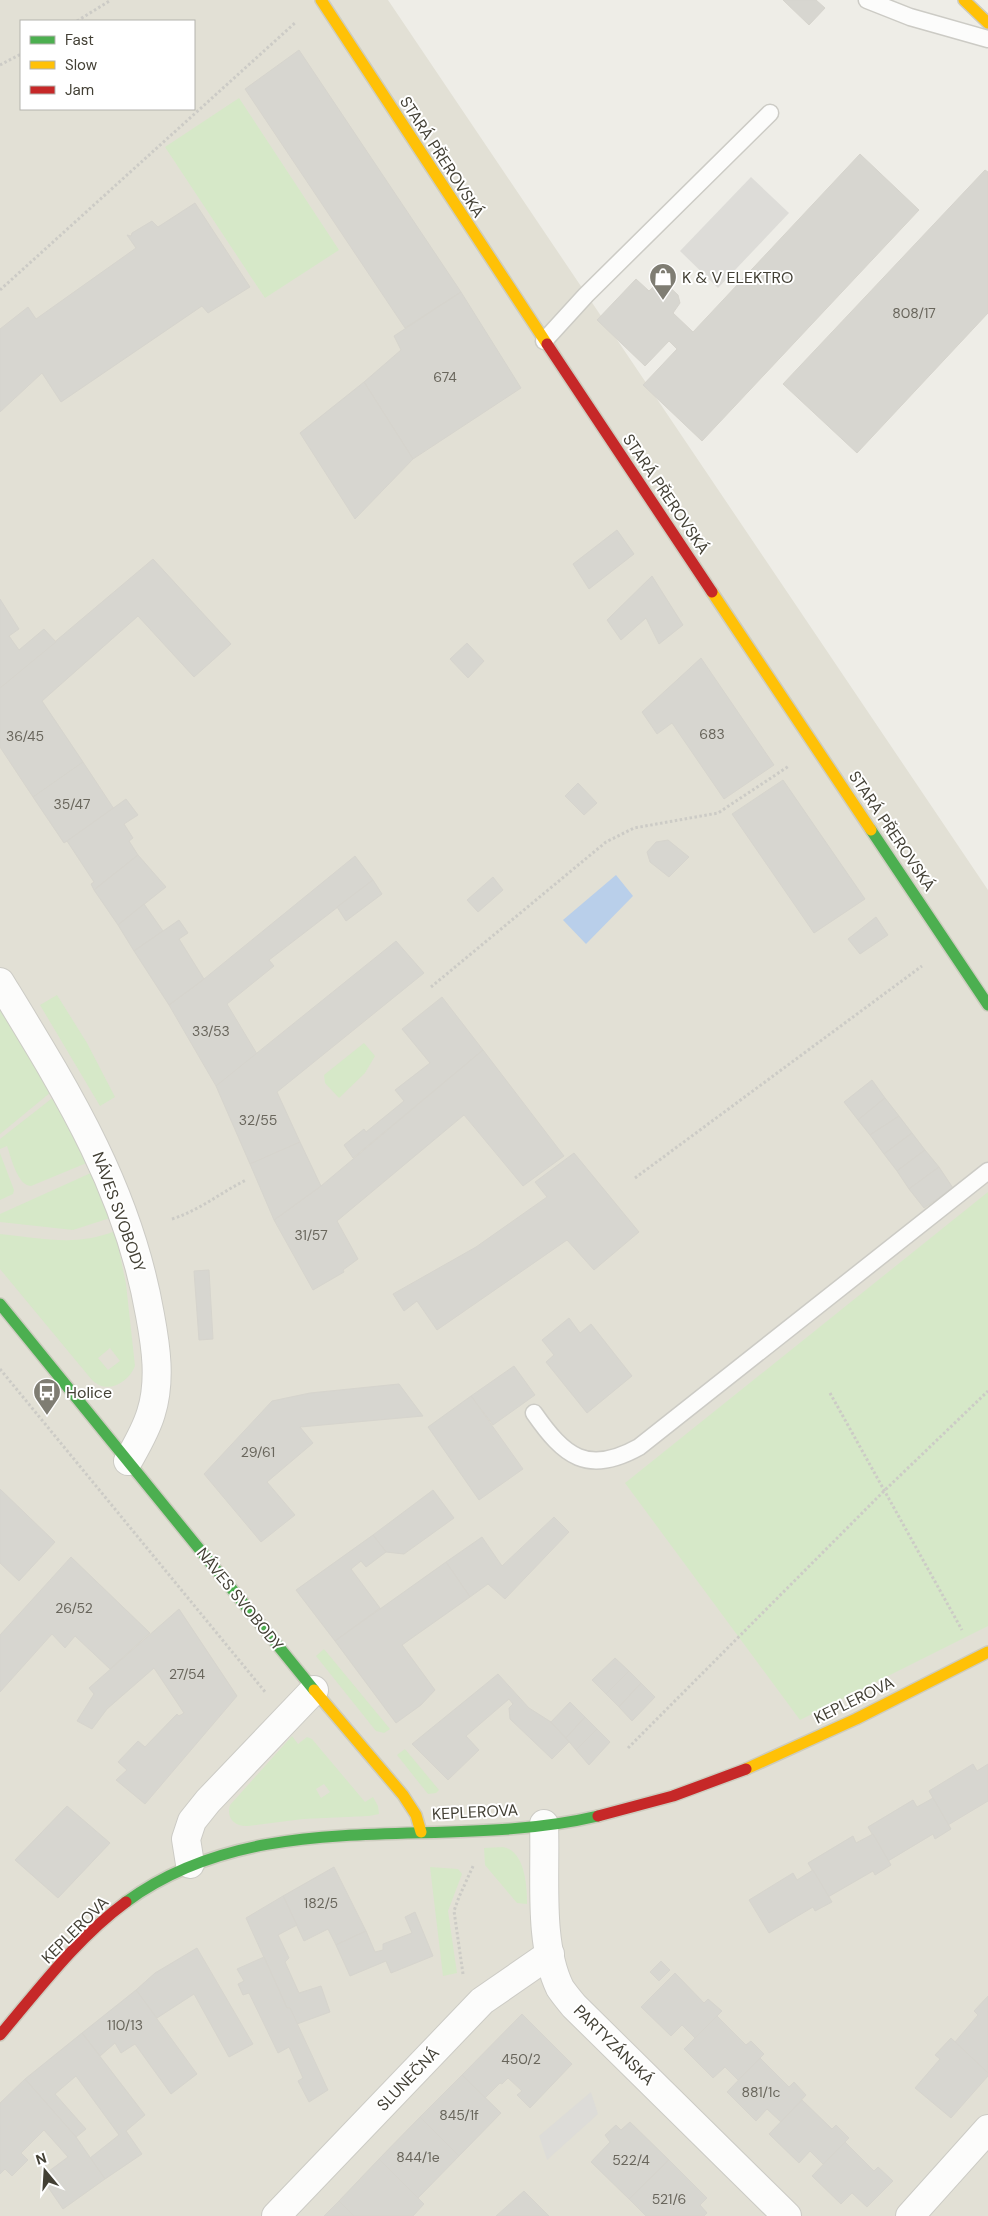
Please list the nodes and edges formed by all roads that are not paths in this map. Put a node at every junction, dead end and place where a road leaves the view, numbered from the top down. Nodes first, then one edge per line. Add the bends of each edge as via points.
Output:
1 (321, 0) edge
2 (867, 0) edge
3 (964, 0) edge
4 (988, 23) edge
5 (988, 39) edge
6 (770, 113) dead end
7 (544, 341) junction
8 (0, 982) edge
9 (988, 1005) edge
10 (988, 1171) edge
11 (0, 1304) edge
12 (534, 1413) dead end
13 (128, 1461) junction
14 (988, 1652) edge
15 (314, 1690) junction
16 (544, 1824) junction
17 (421, 1832) junction
18 (190, 1864) junction
19 (550, 1954) junction
20 (0, 2035) edge
21 (988, 2129) edge
22 (276, 2216) edge
23 (787, 2216) edge
24 (910, 2216) edge

1 - 7 street, STARÁ PŘEROVSKÁ
2 - 5 lane via 910,17
3 - 4 street
6 - 7 lane via 586,295
7 - 9 street, STARÁ PŘEROVSKÁ
8 - 13 street, NÁVES SVOBODY via 63,1084 103,1162 136,1249 157,1352 156,1388 148,1420
10 - 12 lane via 639,1447 620,1458 574,1457 560,1446
11 - 13 street, NÁVES SVOBODY
13 - 15 street, NÁVES SVOBODY
14 - 16 street, KEPLEROVA via 772,1758 706,1785 625,1811
15 - 17 street, NÁVES SVOBODY via 402,1795 416,1816
15 - 18 street via 192,1821 186,1839
16 - 17 street, KEPLEROVA
16 - 19 street, PARTYZÁNSKÁ via 545,1912
17 - 18 street, KEPLEROVA via 333,1836 262,1844
18 - 20 street, KEPLEROVA via 153,1883 107,1918 72,1952
19 - 22 street, SLUNEČNÁ via 482,2001
19 - 23 street, PARTYZÁNSKÁ via 561,1988 574,2006
21 - 24 street

